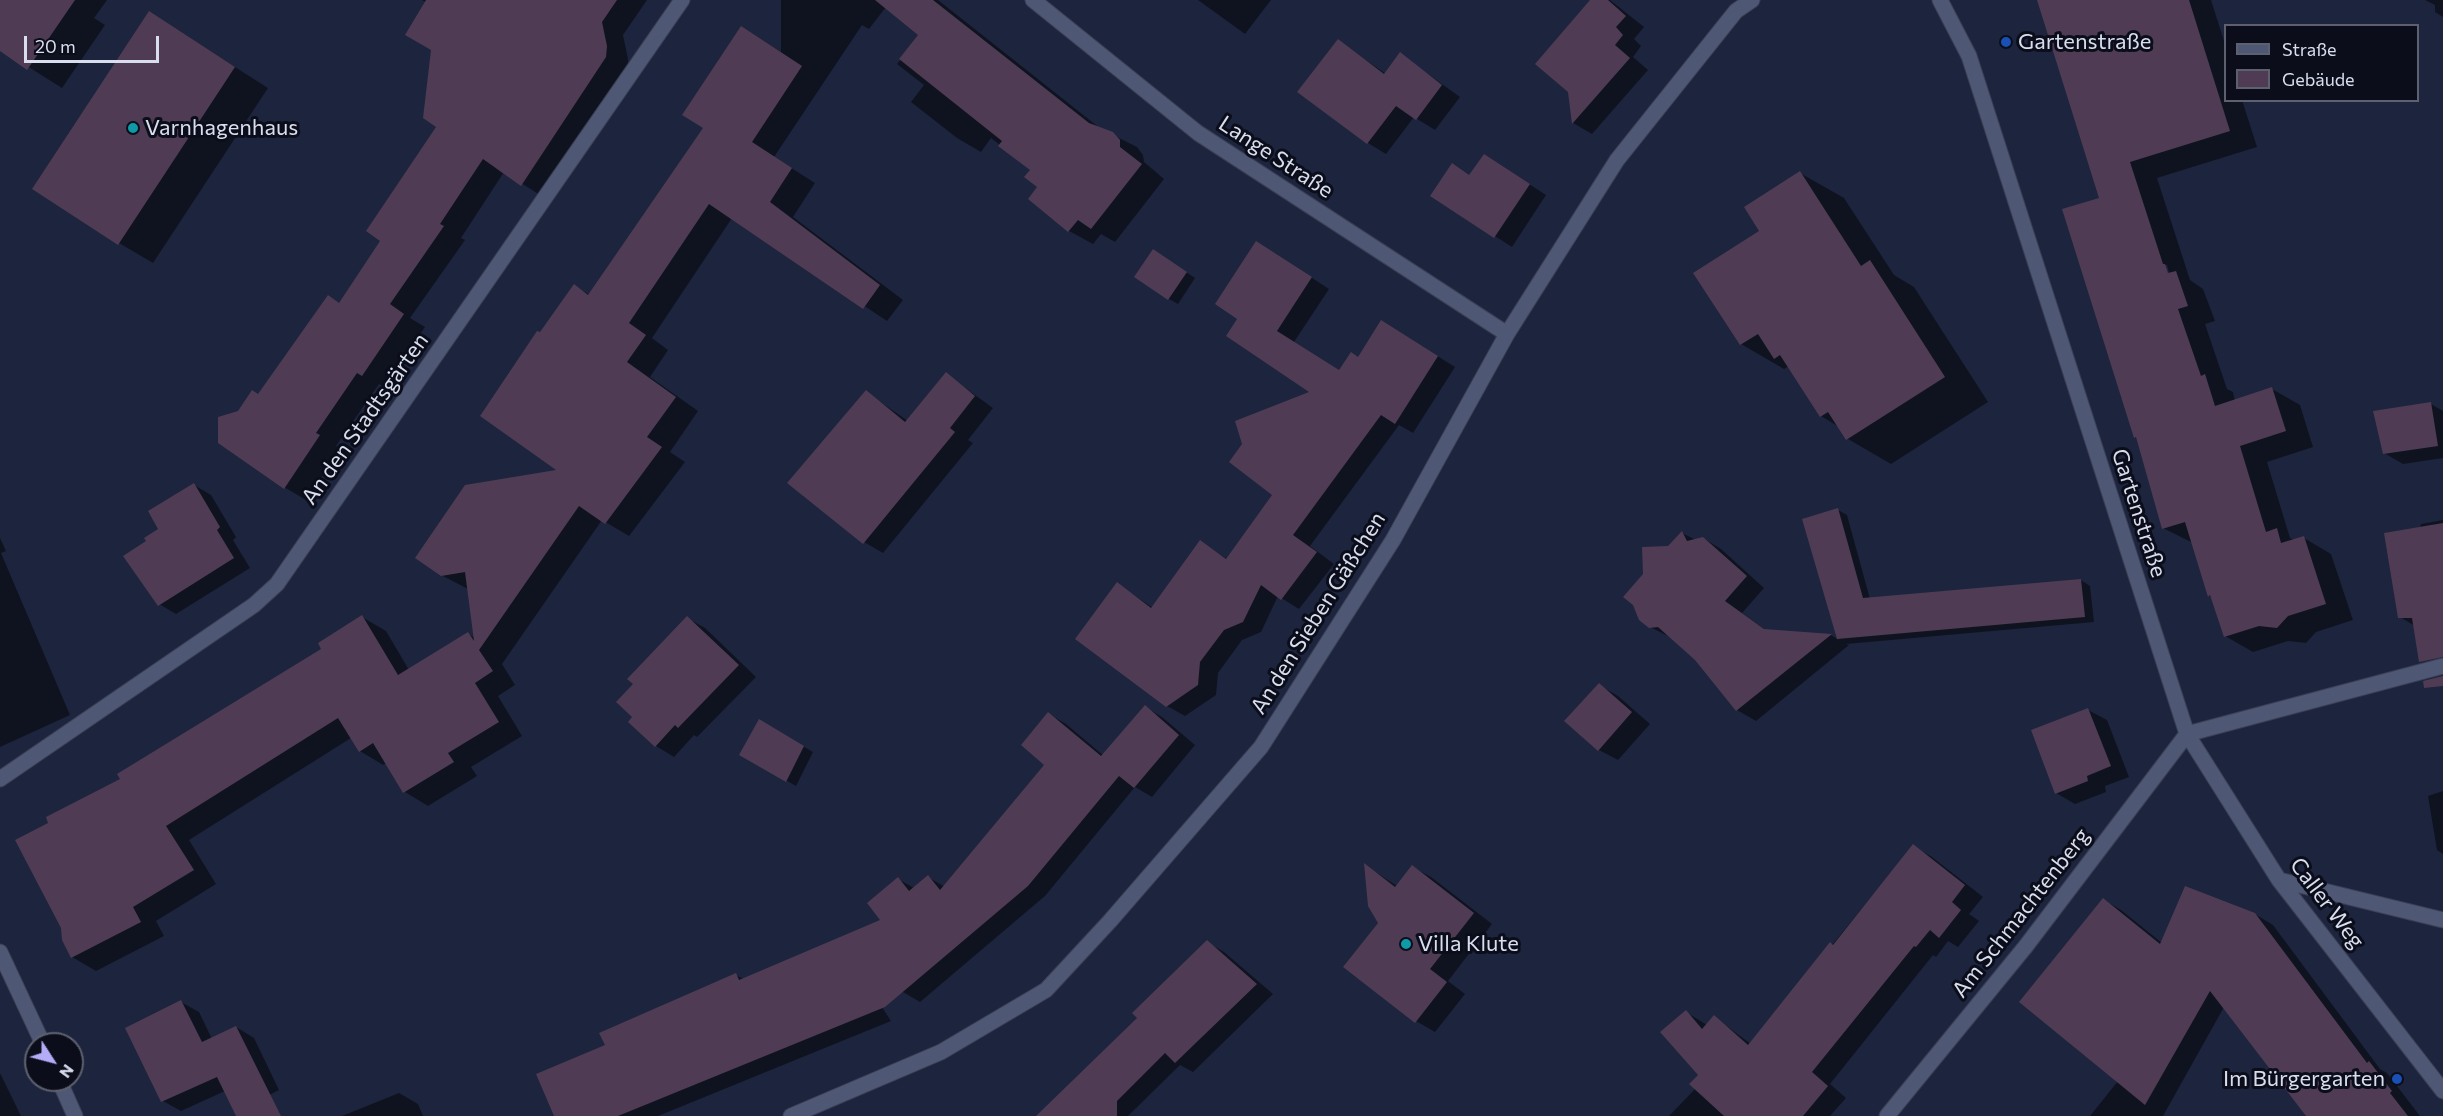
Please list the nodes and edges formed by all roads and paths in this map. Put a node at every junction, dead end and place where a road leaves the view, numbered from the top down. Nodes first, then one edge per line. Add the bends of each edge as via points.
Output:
1 (682, 0) edge
2 (1033, 0) edge
3 (1752, 0) edge
4 (1940, 0) edge
5 (1507, 334) junction
6 (2443, 666) edge
7 (2187, 734) junction
8 (0, 779) edge
9 (2279, 880) junction
10 (2443, 920) edge
11 (0, 952) edge
12 (37, 1032) edge
13 (2443, 1091) edge
14 (64, 1092) edge
15 (75, 1116) edge
16 (791, 1116) edge
17 (1887, 1116) edge

1 - 8 street, An den Stadtsgärten via 278,584 254,605
2 - 5 street, Lange Straße via 1198,134
3 - 5 street, An den Sieben Gäßchen via 1736,11 1617,160
4 - 7 street, Gartenstraße via 1969,56
5 - 16 street, An den Sieben Gäßchen via 1394,540 1261,747 1110,921 1046,990 941,1052
6 - 7 street
7 - 9 street, Caller Weg
7 - 17 street, Am Schmachtenberg via 2026,946
9 - 10 street
9 - 13 street, Caller Weg
11 - 12 street
14 - 15 street

